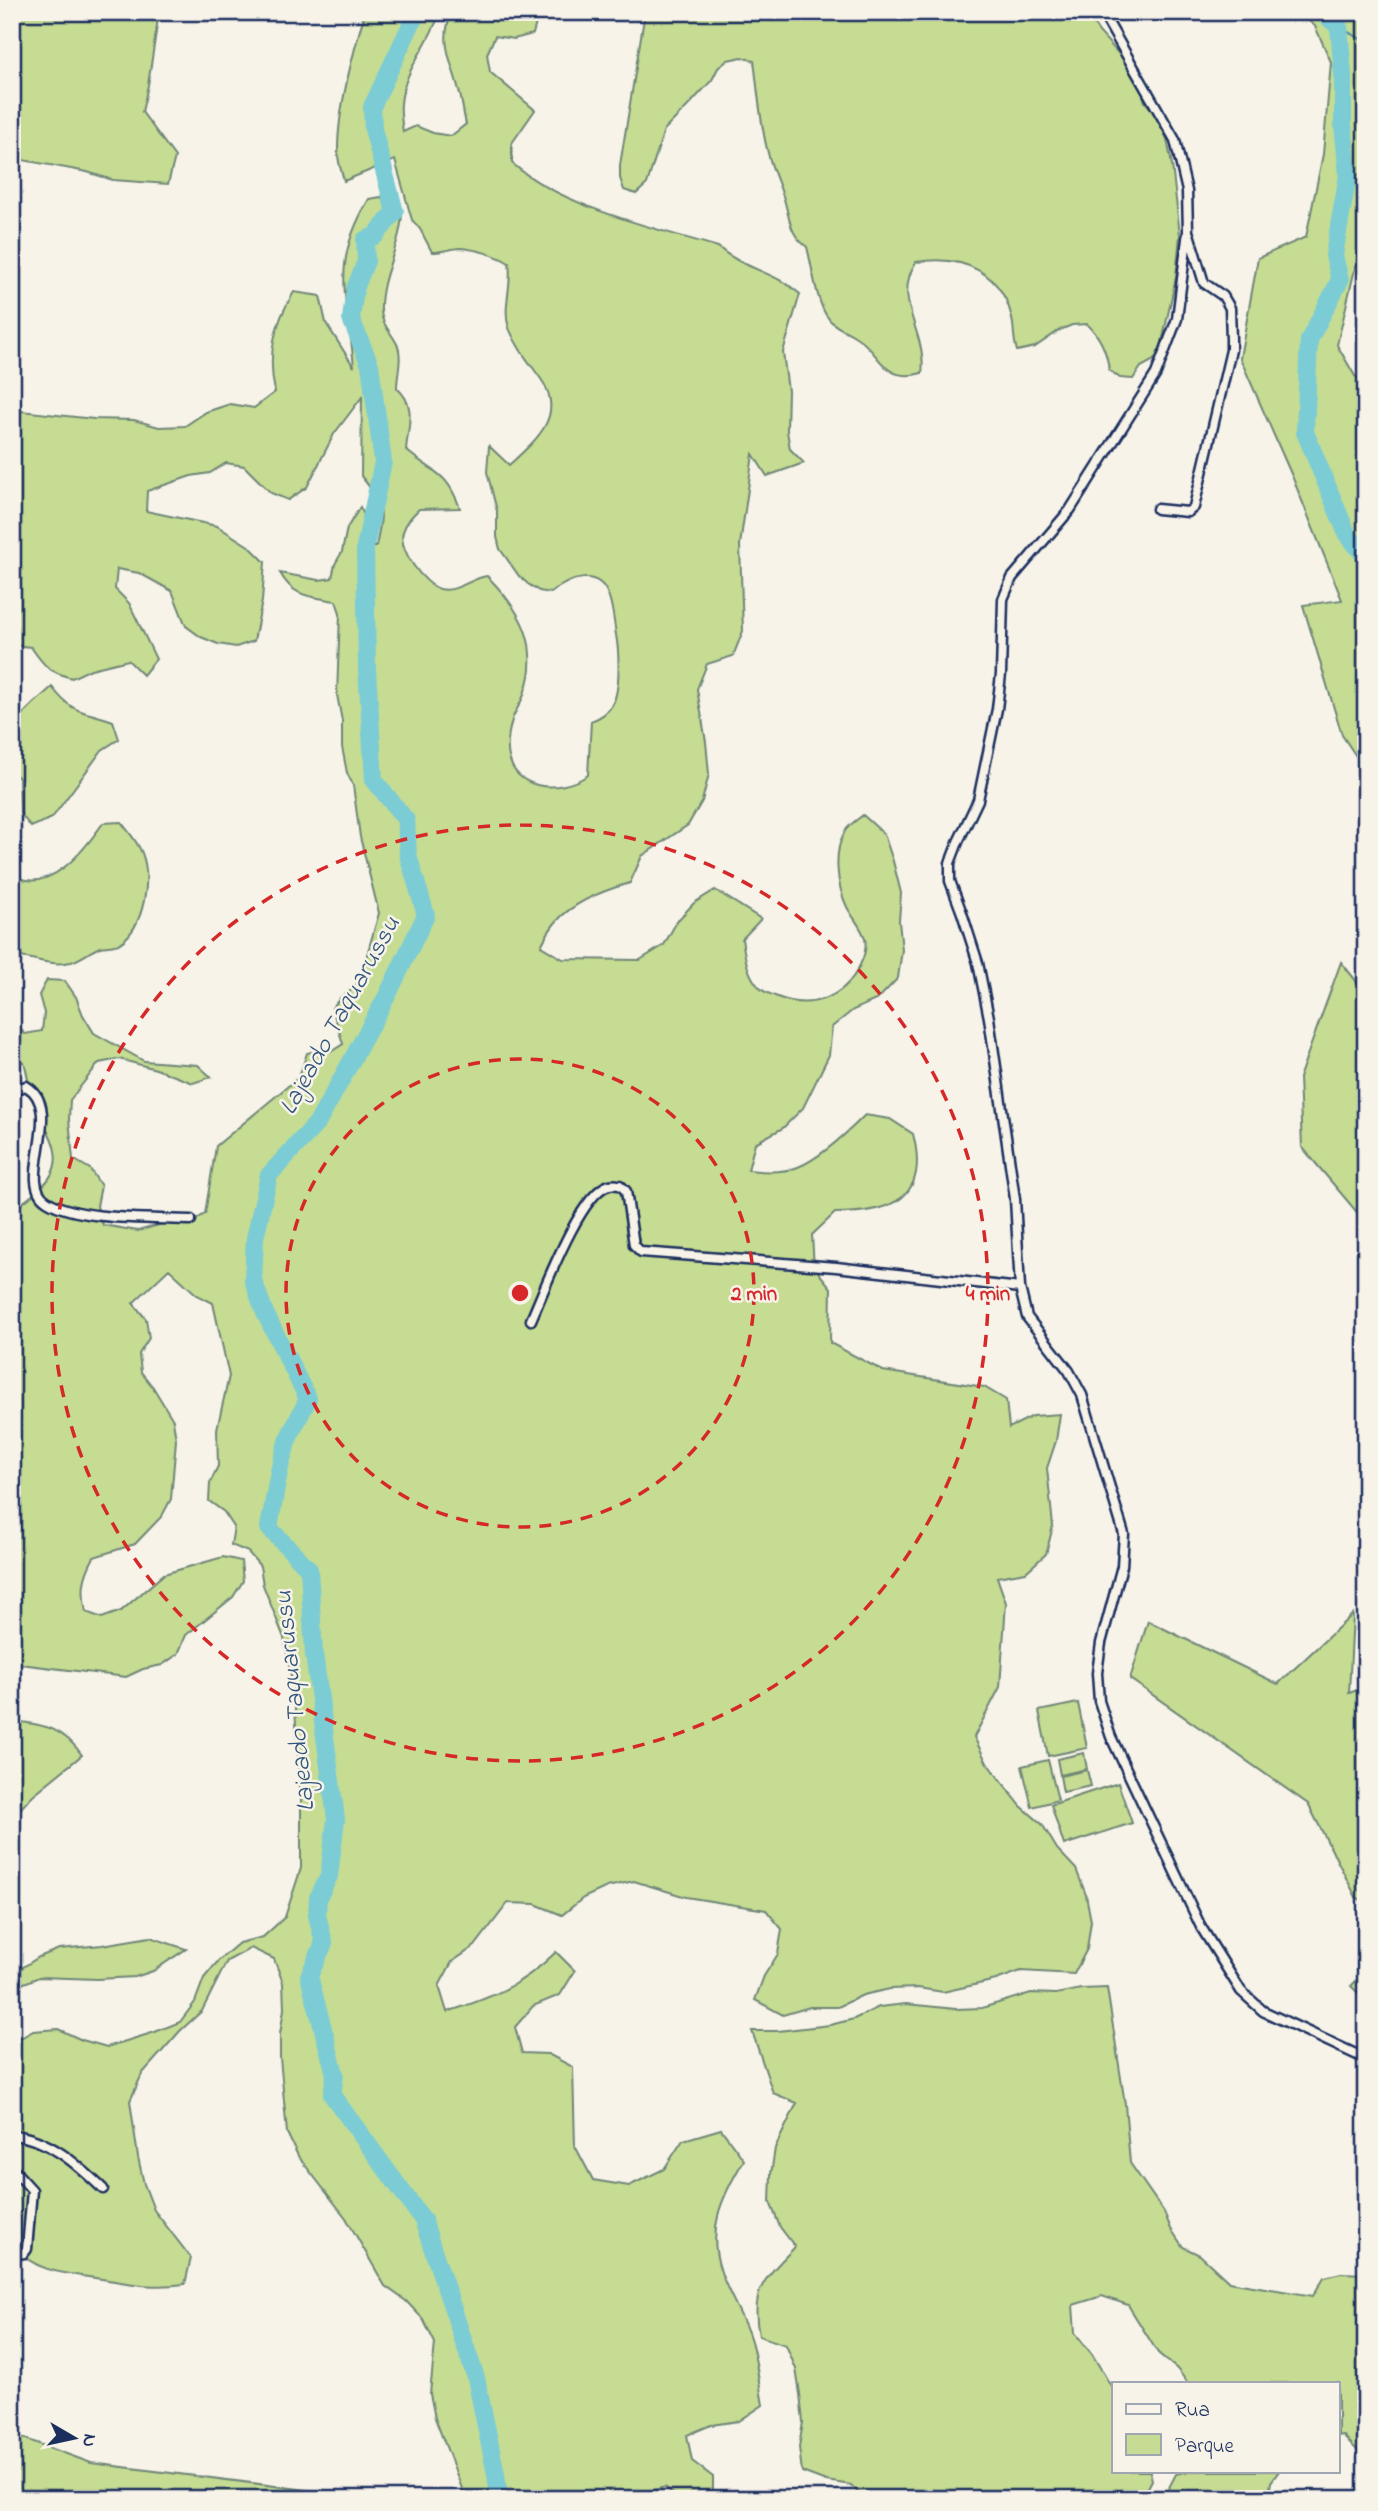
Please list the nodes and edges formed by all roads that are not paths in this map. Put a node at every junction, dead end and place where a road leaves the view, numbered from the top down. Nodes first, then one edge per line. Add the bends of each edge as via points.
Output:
1 (1102, 12) edge
2 (1188, 232) junction
3 (1157, 509) dead end
4 (12, 1093) edge
5 (191, 1220) dead end
6 (1020, 1288) junction
7 (531, 1320) dead end
8 (1366, 2059) edge
9 (12, 2135) edge
10 (12, 2168) edge
11 (103, 2189) dead end
12 (12, 2255) edge

1 - 2 street via 1175,140 1187,191
2 - 3 street via 1204,283 1223,296 1230,308 1231,350 1194,507 1188,512
2 - 6 street via 1177,319 1156,374 1070,510 1012,578 1003,599 1001,674 991,740 978,800 950,863 950,881 978,963 989,1018 1014,1199
4 - 5 street via 26,1086 40,1105 36,1181 46,1201 80,1213
6 - 7 street via 642,1252 634,1245 626,1191 620,1185 609,1185 577,1218
6 - 8 street via 1027,1317 1082,1395 1124,1534 1122,1566 1097,1673 1098,1701 1111,1737 1201,1927 1241,1991 1263,2011
9 - 11 street via 65,2155
10 - 12 street via 32,2190 27,2249

